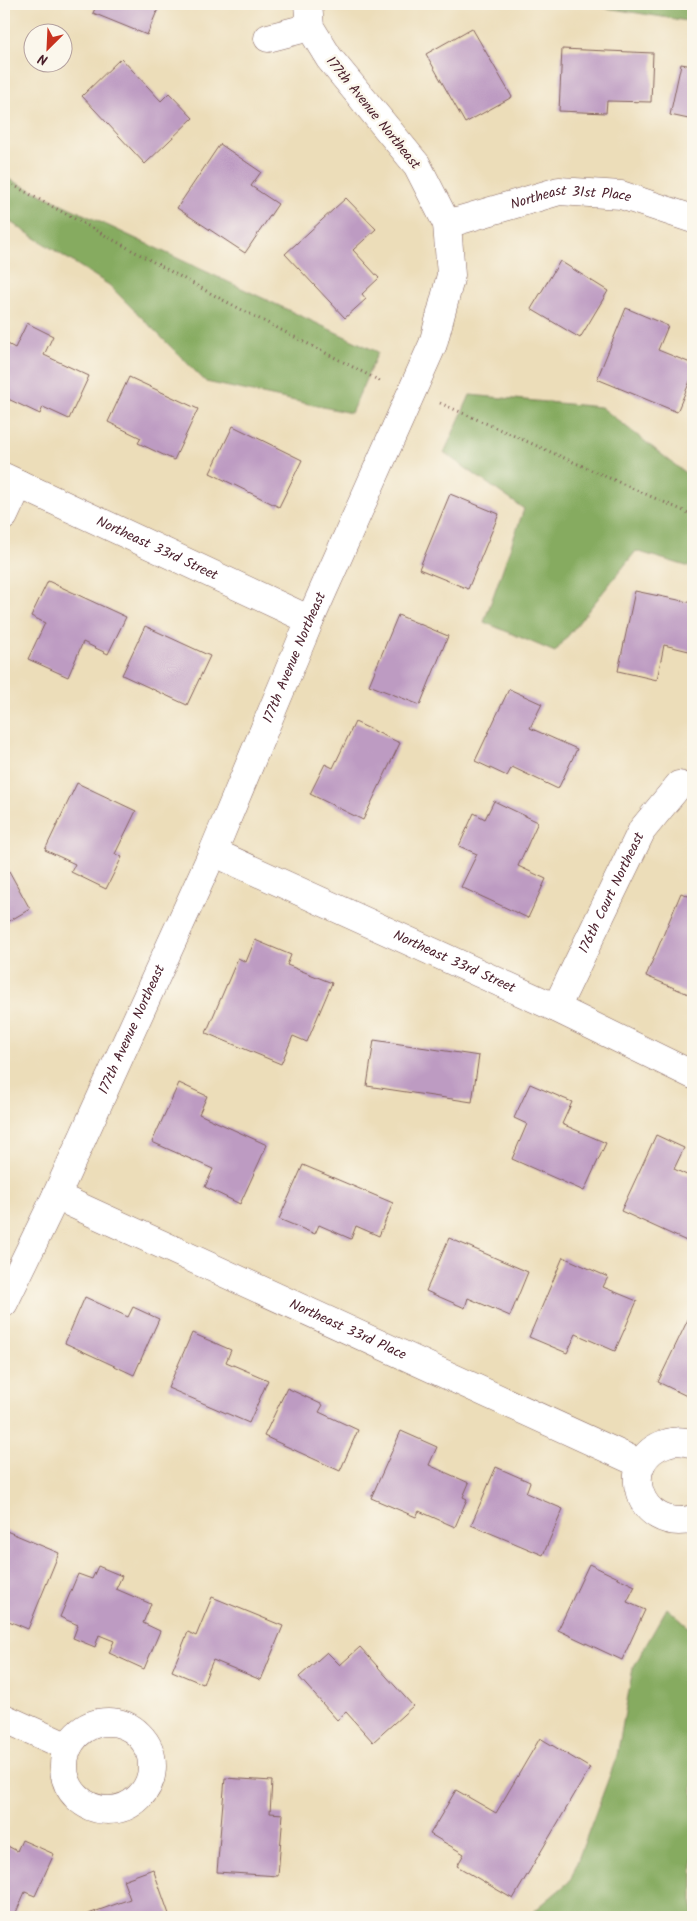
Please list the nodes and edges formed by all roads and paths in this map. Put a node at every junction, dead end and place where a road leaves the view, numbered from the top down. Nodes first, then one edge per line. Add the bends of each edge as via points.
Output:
1 (309, 15) edge
2 (268, 38) dead end
3 (4, 180) edge
4 (693, 219) edge
5 (447, 224) junction
6 (382, 382) dead end
7 (439, 403) dead end
8 (11, 481) edge
9 (693, 515) edge
10 (4, 516) edge
11 (310, 620) junction
12 (679, 785) dead end
13 (212, 852) junction
14 (556, 1008) junction
15 (693, 1075) edge
16 (56, 1196) junction
17 (4, 1303) edge
18 (693, 1444) edge
19 (641, 1464) junction
20 (693, 1519) edge
21 (4, 1718) edge
22 (68, 1747) dead end

1 - 2 street, 177th Avenue Northeast
1 - 5 street, 177th Avenue Northeast via 329,58 417,165
3 - 6 path via 220,299
4 - 5 street, Northeast 31st Place via 621,195 559,191
5 - 11 street, 177th Avenue Northeast via 451,275 433,344
7 - 9 path
8 - 10 street
8 - 11 street, Northeast 33rd Street
11 - 13 street, 177th Avenue Northeast
12 - 14 street, 176th Court Northeast via 642,830
13 - 14 street, Northeast 33rd Street
13 - 16 street, 177th Avenue Northeast
14 - 15 street, Northeast 33rd Street
16 - 17 street, 177th Avenue Northeast
16 - 19 street, Northeast 33rd Place
18 - 19 street via 674,1441 661,1445
19 - 20 street via 639,1492 645,1505 668,1521
21 - 22 street

